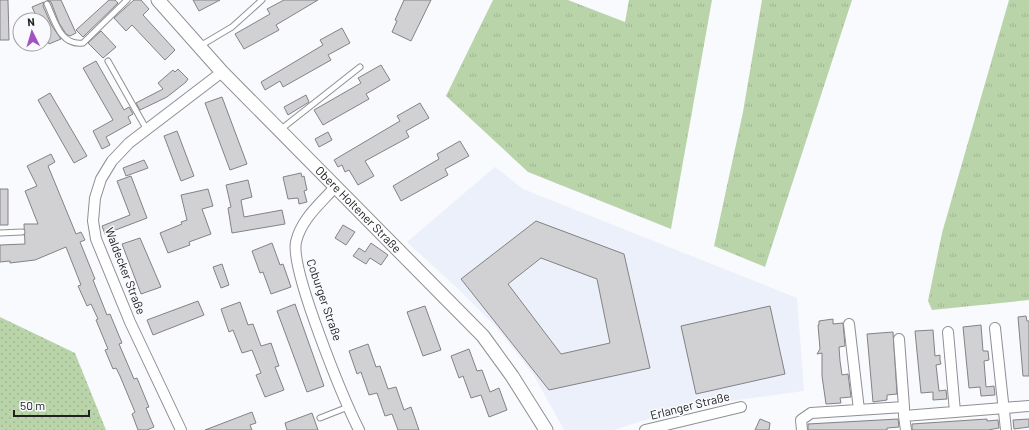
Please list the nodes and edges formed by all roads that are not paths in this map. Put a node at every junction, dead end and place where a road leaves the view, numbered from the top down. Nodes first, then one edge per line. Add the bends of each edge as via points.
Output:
1 (127, 0) edge
2 (158, 0) edge
3 (262, 0) edge
4 (47, 4) dead end
5 (199, 46) junction
6 (108, 61) dead end
7 (360, 66) dead end
8 (222, 72) junction
9 (147, 130) junction
10 (280, 130) junction
11 (336, 186) junction
12 (22, 232) dead end
13 (0, 233) edge
14 (849, 324) dead end
15 (995, 328) dead end
16 (948, 332) dead end
17 (899, 339) dead end
18 (741, 406) dead end
19 (1029, 406) edge
20 (348, 408) junction
21 (1003, 408) junction
22 (859, 410) junction
23 (904, 411) junction
24 (955, 412) junction
25 (320, 418) dead end
26 (802, 425) edge
27 (181, 430) edge
28 (359, 430) edge
29 (546, 430) edge
30 (645, 430) edge
31 (906, 430) edge
32 (1006, 430) edge

1 - 4 lane via 83,43 76,44 63,38
2 - 5 street, Obere Holtener Straße
3 - 5 lane via 232,27
5 - 8 street, Obere Holtener Straße
6 - 9 lane
7 - 10 lane
8 - 9 street, Waldecker Straße
8 - 10 street, Obere Holtener Straße
9 - 27 street, Waldecker Straße via 129,143 112,161 101,179 95,198 93,221 96,239 130,322
10 - 11 street, Obere Holtener Straße
11 - 20 street, Coburger Straße via 307,217 300,230 295,255 312,312
11 - 29 street, Obere Holtener Straße via 483,336
12 - 13 lane
14 - 22 street
15 - 21 street
16 - 24 street
17 - 23 street
18 - 30 street, Erlanger Straße
19 - 21 street
20 - 25 lane
20 - 28 street, Coburger Straße
21 - 24 street
21 - 32 street
22 - 23 street
22 - 26 street via 811,413
23 - 24 street
23 - 31 street

